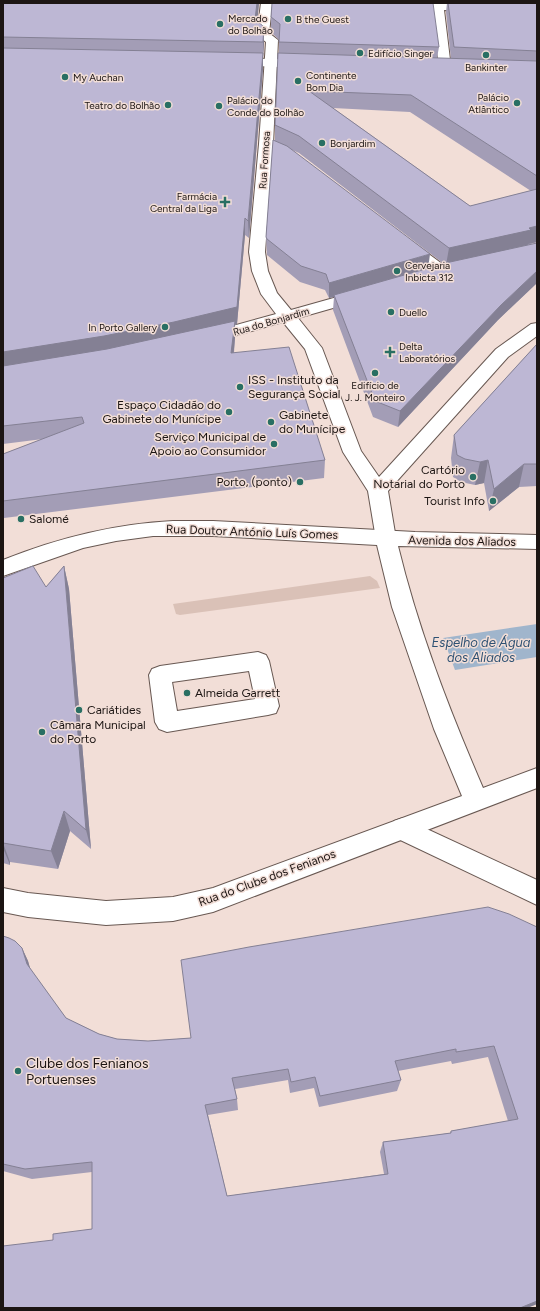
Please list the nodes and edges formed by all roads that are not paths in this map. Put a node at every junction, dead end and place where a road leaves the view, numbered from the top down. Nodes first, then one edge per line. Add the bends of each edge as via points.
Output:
1 (270, 3) edge
2 (394, 3) edge
3 (438, 7) junction
4 (537, 10) edge
5 (217, 62) edge
6 (270, 63) junction
7 (322, 64) edge
8 (430, 68) edge
9 (445, 68) junction
10 (461, 69) edge
11 (393, 234) edge
12 (443, 272) edge
13 (377, 291) edge
14 (288, 316) junction
15 (537, 328) edge
16 (192, 343) edge
17 (378, 490) junction
18 (386, 539) junction
19 (537, 542) edge
20 (3, 568) edge
21 (160, 676) joint
22 (537, 778) edge
23 (476, 801) junction
24 (403, 829) junction
25 (537, 893) edge
26 (3, 900) edge

1 - 6 street, Rua Formosa via 266,4 262,35 272,40
2 - 3 street
3 - 4 street
3 - 9 street
5 - 6 street
6 - 7 street
6 - 14 street, Rua Formosa via 273,147 257,252 260,271 269,294
8 - 9 street
9 - 10 street
11 - 12 street
13 - 14 street, Rua do Bonjardim
14 - 16 street, Rua do Bonjardim
14 - 17 street, Rua Formosa via 313,348 352,452
15 - 17 street via 502,353
17 - 18 street
18 - 19 street, Avenida dos Aliados
18 - 20 street, Rua Doutor António Luís Gomes via 177,527 91,538 48,550
18 - 23 street via 403,608 446,729
21 - 21 street via 167,722 268,706 258,661
22 - 23 street
23 - 24 street, Rua do Clube dos Fenianos
24 - 25 street
24 - 26 street, Rua do Clube dos Fenianos via 213,900 173,909 106,913

